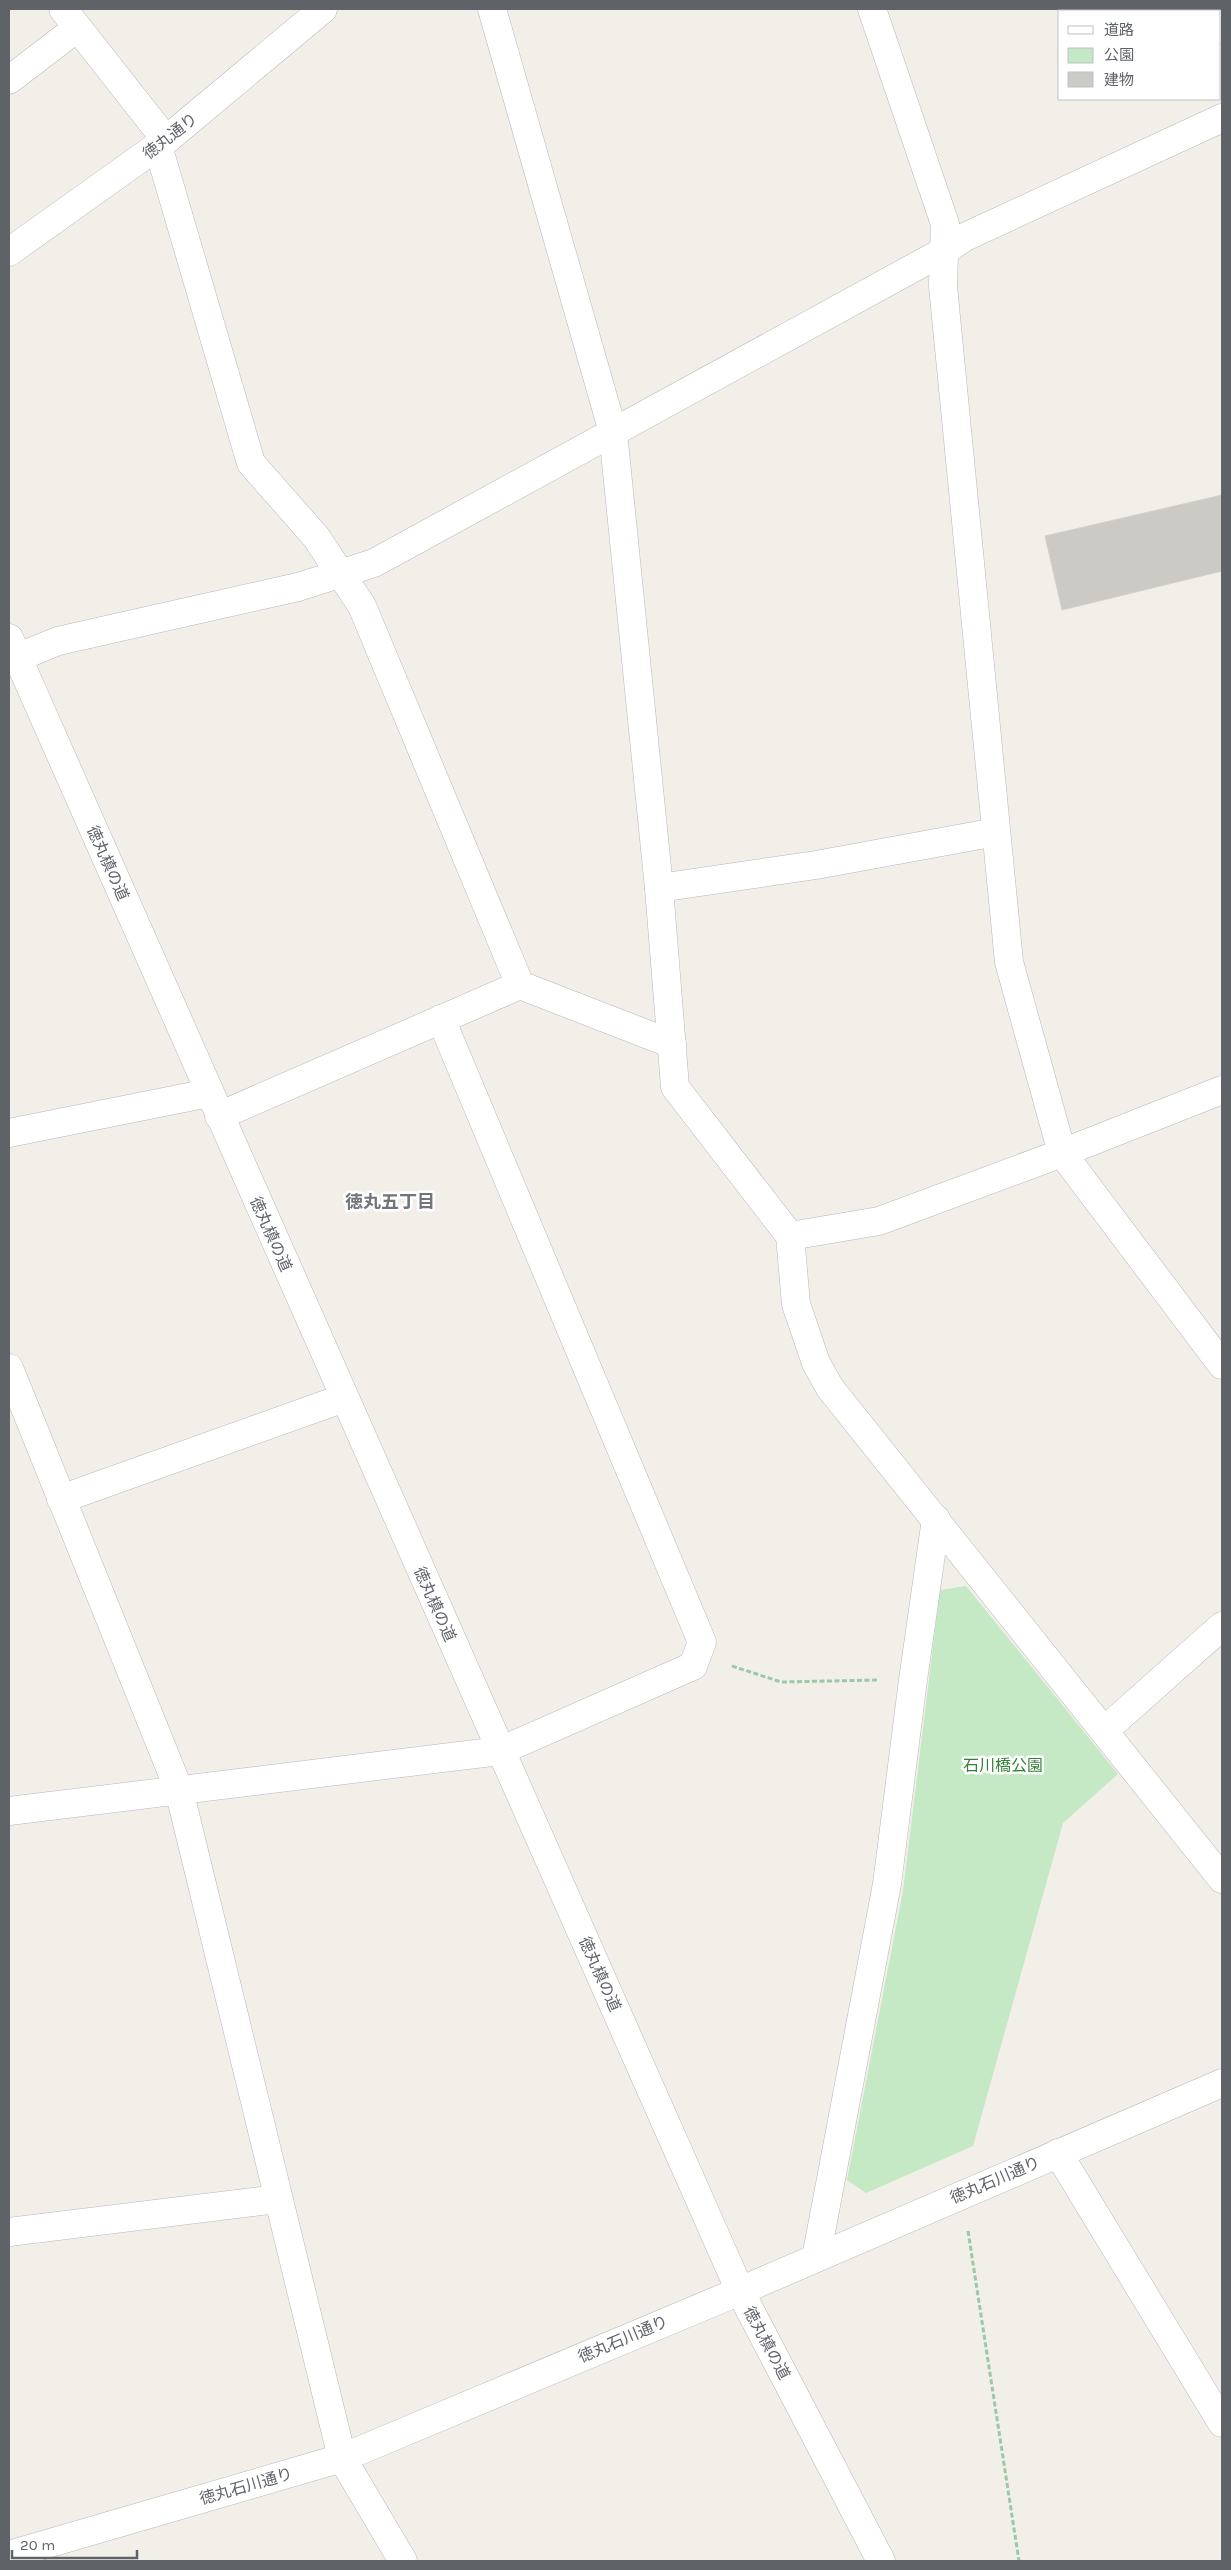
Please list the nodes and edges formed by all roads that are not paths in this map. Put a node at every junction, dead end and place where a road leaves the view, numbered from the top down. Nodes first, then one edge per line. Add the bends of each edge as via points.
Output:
1 (323, 9) edge
2 (492, 9) edge
3 (872, 9) edge
4 (70, 19) edge
5 (9, 80) edge
6 (1222, 118) edge
7 (162, 144) junction
8 (946, 250) junction
9 (9, 252) edge
10 (612, 432) junction
11 (341, 574) junction
12 (12, 652) edge
13 (996, 832) junction
14 (659, 888) junction
15 (520, 985) junction
16 (442, 1019) junction
17 (672, 1044) junction
18 (1222, 1090) edge
19 (214, 1105) junction
20 (9, 1133) edge
21 (1062, 1153) junction
22 (790, 1236) junction
23 (1222, 1365) edge
24 (9, 1368) edge
25 (344, 1398) junction
26 (61, 1499) junction
27 (936, 1519) junction
28 (1222, 1626) edge
29 (1105, 1730) junction
30 (500, 1751) junction
31 (179, 1790) junction
32 (9, 1812) edge
33 (1222, 1878) edge
34 (1222, 2083) edge
35 (1058, 2153) junction
36 (278, 2199) junction
37 (9, 2232) edge
38 (816, 2258) junction
39 (740, 2291) junction
40 (1222, 2423) edge
41 (342, 2458) junction
42 (9, 2555) edge
43 (403, 2561) edge
44 (881, 2561) edge

1 - 7 street, 徳丸通り
2 - 10 street
3 - 8 street via 945,224
4 - 5 street
4 - 7 street
6 - 8 street via 965,237
7 - 9 street, 徳丸通り
7 - 11 street via 251,463 316,537
8 - 10 street
8 - 13 street via 943,286
10 - 11 street via 374,562
10 - 14 street
11 - 12 street via 298,587
11 - 15 street via 362,606
12 - 19 street, 徳丸槙の道
13 - 14 street via 816,865
13 - 21 street via 1009,962
14 - 17 street
15 - 16 street
15 - 17 street
16 - 19 street
16 - 30 street via 702,1642 693,1666
17 - 22 street via 675,1087
18 - 21 street
19 - 20 street
19 - 25 street, 徳丸槙の道
21 - 22 street via 879,1221
21 - 23 street
22 - 27 street via 796,1304 816,1364 830,1388
24 - 26 street
25 - 26 street
25 - 30 street, 徳丸槙の道
26 - 31 street
27 - 29 street
27 - 38 street via 887,1884
28 - 29 street
29 - 33 street
30 - 31 street
30 - 39 street, 徳丸槙の道
31 - 32 street
31 - 36 street
34 - 35 street, 徳丸石川通り
35 - 38 street, 徳丸石川通り
35 - 40 street
36 - 37 street
36 - 41 street
38 - 39 street, 徳丸石川通り
39 - 41 street, 徳丸石川通り
39 - 44 street, 徳丸槙の道
41 - 42 street, 徳丸石川通り
41 - 43 street

